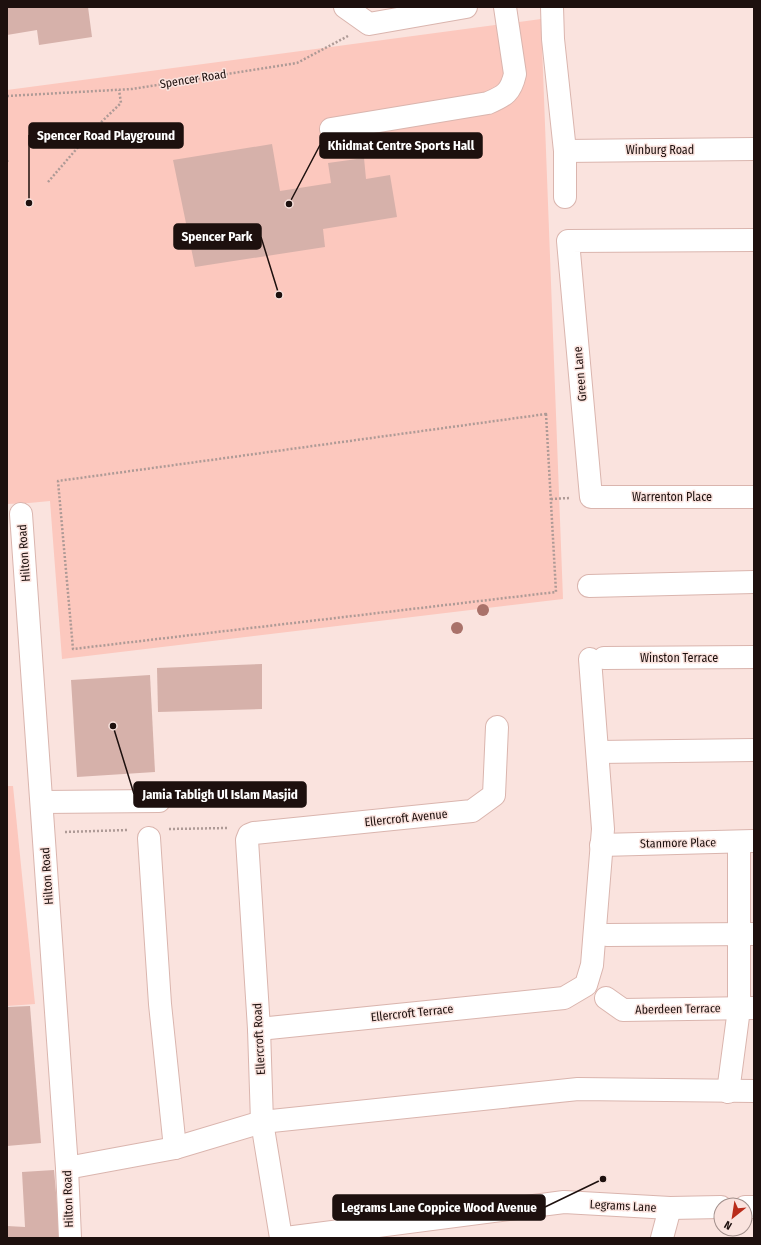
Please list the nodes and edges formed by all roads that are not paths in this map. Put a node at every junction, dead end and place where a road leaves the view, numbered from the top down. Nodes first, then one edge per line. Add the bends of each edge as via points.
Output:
1 (344, 7) edge
2 (466, 7) edge
3 (505, 7) edge
4 (552, 7) edge
5 (331, 129) dead end
6 (754, 149) edge
7 (565, 150) junction
8 (566, 197) dead end
9 (754, 240) edge
10 (754, 496) edge
11 (591, 497) joint
12 (22, 514) dead end
13 (754, 582) edge
14 (589, 586) dead end
15 (754, 658) edge
16 (497, 727) dead end
17 (754, 750) edge
18 (598, 752) junction
19 (159, 801) dead end
20 (42, 802) junction
21 (149, 838) dead end
22 (247, 840) joint
23 (746, 842) edge
24 (601, 845) junction
25 (747, 934) edge
26 (608, 935) dead end
27 (606, 998) dead end
28 (746, 1008) edge
29 (259, 1029) junction
30 (754, 1091) edge
31 (728, 1092) junction
32 (262, 1122) junction
33 (175, 1148) junction
34 (62, 1159) junction
35 (713, 1207) edge
36 (670, 1208) junction
37 (70, 1238) edge
38 (280, 1238) edge
39 (286, 1238) edge
40 (662, 1238) edge

1 - 2 street via 369,24
3 - 5 street via 515,74 513,84 507,93 488,103
4 - 7 street
6 - 7 street, Winburg Road
7 - 8 street
9 - 11 street, Green Lane via 568,241
10 - 11 street, Warrenton Place
12 - 20 street, Hilton Road
13 - 14 street
15 - 18 street, Winston Terrace via 597,659
16 - 22 street, Ellercroft Avenue via 494,795 472,811 254,833 249,835
17 - 18 street
18 - 24 street
19 - 20 street
20 - 34 street, Hilton Road
21 - 33 street via 160,1004
22 - 29 street, Ellercroft Road
23 - 24 street, Stanmore Place
23 - 25 street
24 - 29 street, Ellercroft Terrace via 592,965 586,985 564,998
25 - 26 street
25 - 28 street
27 - 28 street, Aberdeen Terrace via 623,1010
28 - 31 street
29 - 32 street, Ellercroft Road
30 - 31 street
31 - 32 street via 578,1089
32 - 33 street
32 - 38 street, Ellercroft Road
33 - 34 street
34 - 37 street, Hilton Road
35 - 36 street, Legrams Lane
36 - 39 street, Legrams Lane via 564,1202
36 - 40 street

